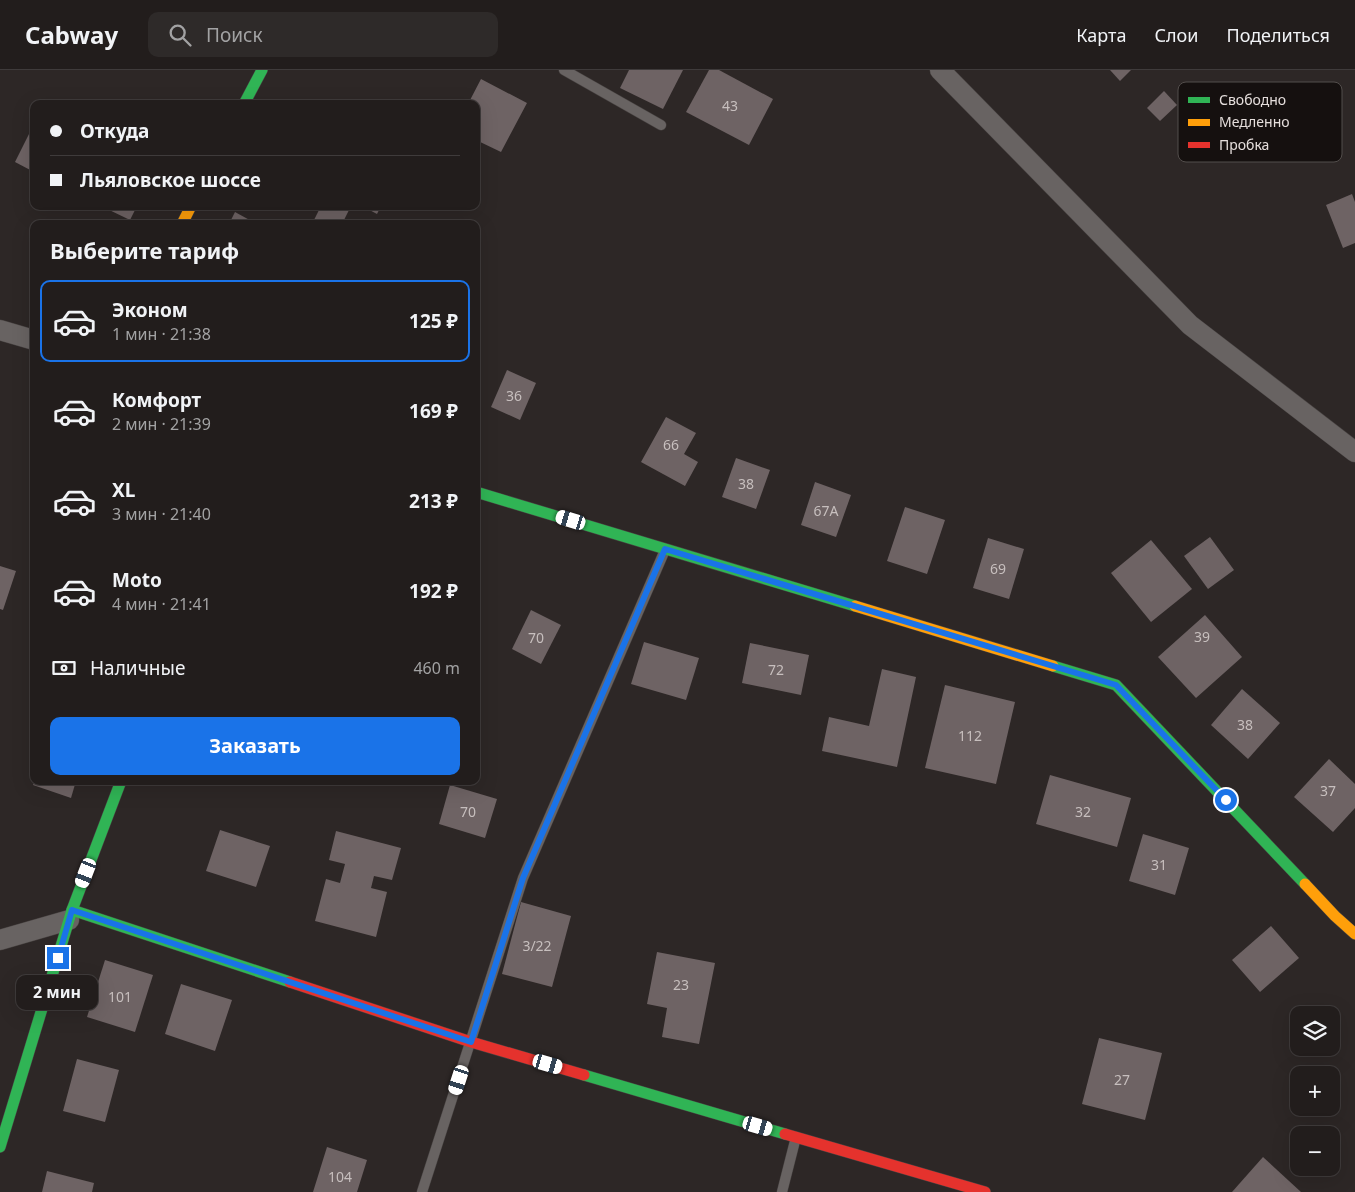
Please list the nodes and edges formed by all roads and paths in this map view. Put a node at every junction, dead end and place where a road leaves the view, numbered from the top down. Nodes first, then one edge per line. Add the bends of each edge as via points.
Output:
1 (262, 70) edge
2 (564, 70) edge
3 (940, 70) edge
4 (246, 100) edge
5 (661, 124) dead end
6 (0, 330) edge
7 (30, 339) edge
8 (1355, 452) edge
9 (480, 493) edge
10 (665, 549) junction
11 (119, 785) edge
12 (70, 915) junction
13 (1355, 934) edge
14 (0, 940) edge
15 (471, 1042) junction
16 (796, 1137) junction
17 (0, 1147) edge
18 (422, 1192) edge
19 (782, 1192) edge
20 (985, 1192) edge

1 - 4 street
2 - 5 lane
3 - 8 street via 1190,325
6 - 7 street
9 - 10 street
10 - 13 street via 1116,685
10 - 15 lane via 523,878
11 - 12 street
12 - 14 street
12 - 15 street
12 - 17 street
15 - 16 street
15 - 18 lane
16 - 19 lane
16 - 20 street

